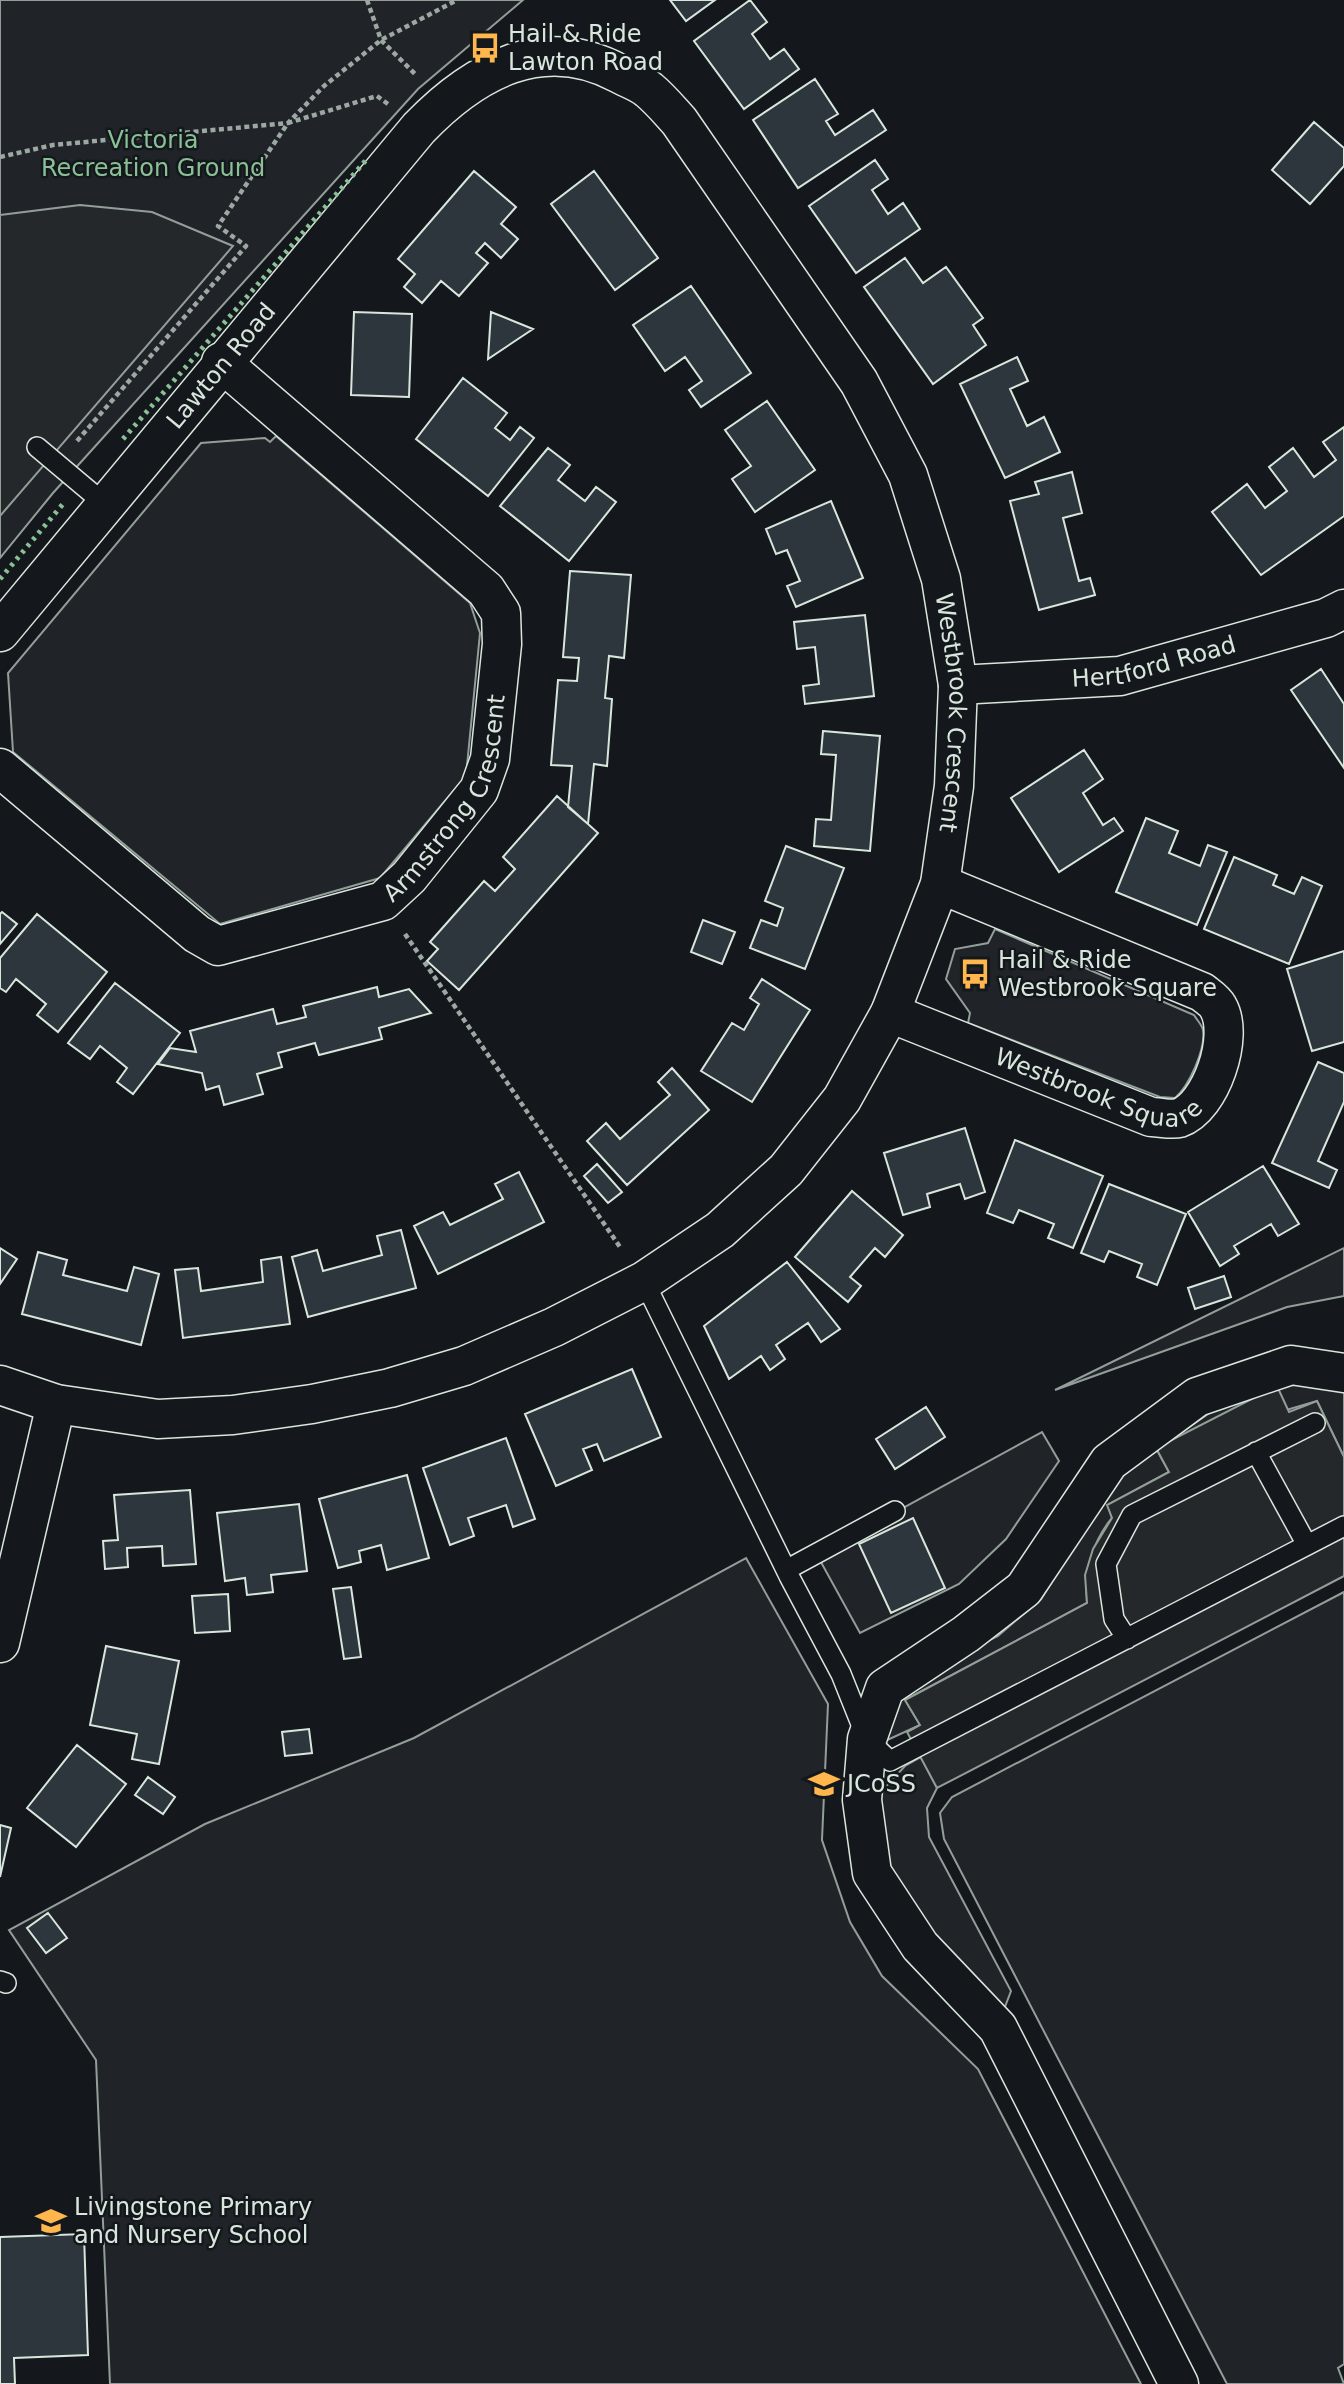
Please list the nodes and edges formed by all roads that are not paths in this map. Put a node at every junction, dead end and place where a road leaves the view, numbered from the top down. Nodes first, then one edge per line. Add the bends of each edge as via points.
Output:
1 (445, 101) joint
2 (221, 362) junction
3 (37, 447) dead end
4 (106, 505) junction
5 (1344, 609) edge
6 (0, 632) edge
7 (958, 685) junction
8 (0, 768) edge
9 (940, 884) junction
10 (890, 1013) junction
11 (644, 1281) junction
12 (1344, 1373) edge
13 (0, 1385) edge
14 (57, 1404) junction
15 (1315, 1423) dead end
16 (1256, 1452) junction
17 (895, 1511) dead end
18 (1344, 1526) edge
19 (1307, 1545) junction
20 (786, 1570) junction
21 (1126, 1639) junction
22 (0, 1643) edge
23 (867, 1739) junction
24 (1179, 2384) edge

1 - 2 street, Lawton Road
1 - 7 street, Westbrook Crescent via 496,69 549,54 601,63 647,88 679,121 859,382 908,475 941,579
2 - 4 street, Lawton Road
2 - 8 street, Armstrong Crescent via 486,590 500,613 502,644 490,759 480,790 409,877 383,901 218,946 197,934
3 - 4 lane
4 - 6 street, Lawton Road
5 - 7 street, Hertford Road via 1120,676
7 - 9 street, Westbrook Crescent via 954,786
9 - 10 street, Westbrook Crescent
9 - 10 street, Westbrook Square via 1202,992 1218,1007 1224,1030 1217,1072 1201,1101 1179,1118 1151,1116
10 - 11 street, Westbrook Crescent via 842,1100 786,1170 720,1230
11 - 14 street, Westbrook Crescent via 464,1366 390,1388 233,1415 158,1419
11 - 20 lane
12 - 23 street via 1291,1365 1197,1396 1109,1462 1024,1589 885,1688
13 - 14 street, Westbrook Crescent
14 - 22 street
15 - 16 lane
16 - 19 lane
16 - 21 lane via 1132,1515 1106,1564 1114,1619
17 - 20 lane
18 - 19 lane
19 - 21 lane
20 - 23 lane via 841,1674
21 - 23 lane via 890,1761
23 - 24 street via 862,1800 872,1873 920,1946 998,2028

